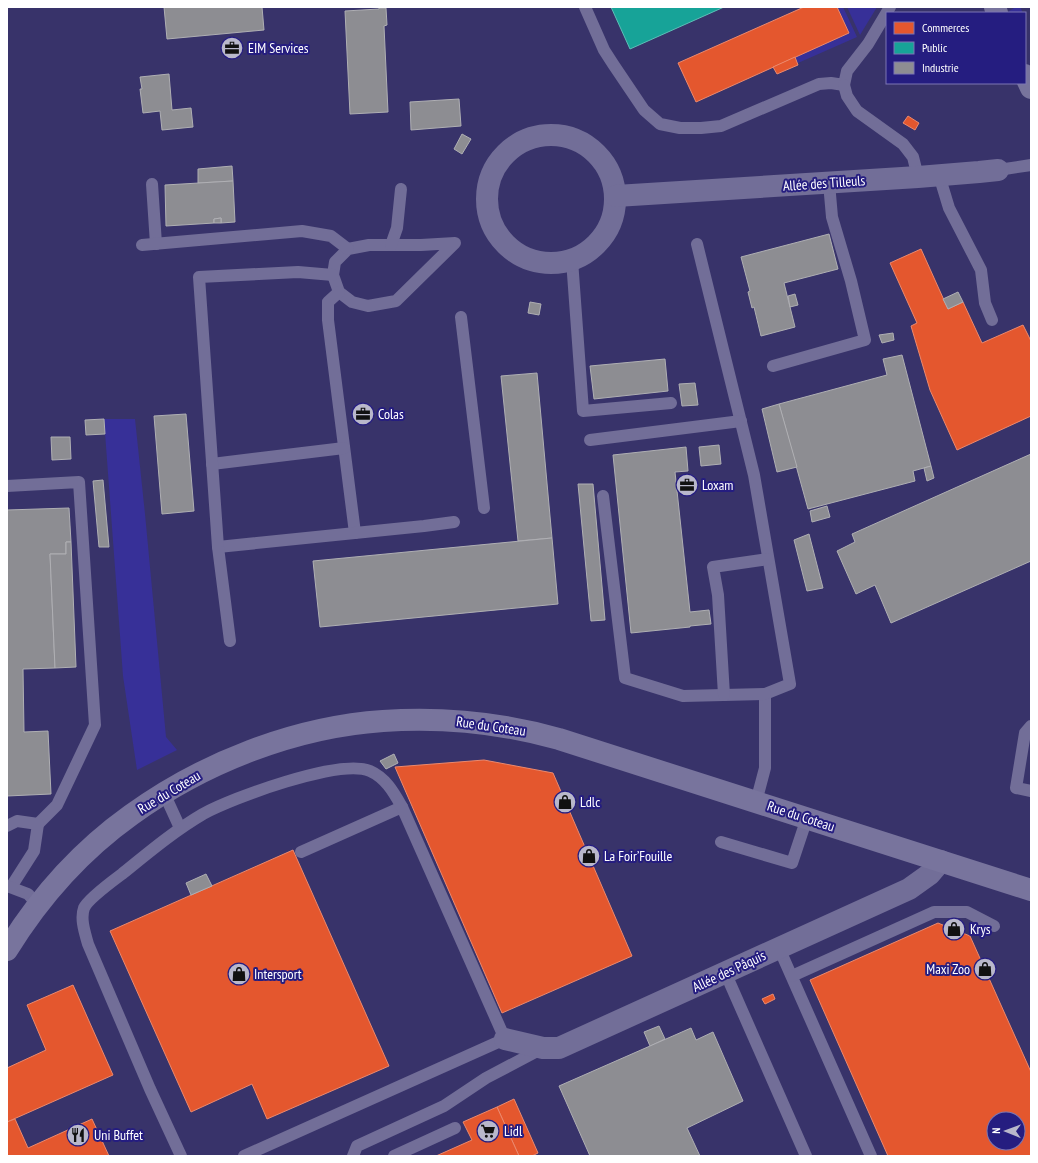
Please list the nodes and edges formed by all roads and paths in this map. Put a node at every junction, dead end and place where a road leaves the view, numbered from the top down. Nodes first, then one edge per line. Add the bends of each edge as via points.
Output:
1 (585, 7) edge
2 (886, 14) edge
3 (1026, 76) edge
4 (844, 85) junction
5 (1031, 88) edge
6 (1031, 165) edge
7 (998, 170) joint
8 (939, 175) junction
9 (918, 177) junction
10 (828, 183) junction
11 (152, 184) dead end
12 (402, 188) dead end
13 (616, 196) junction
14 (156, 244) junction
15 (697, 244) dead end
16 (142, 245) dead end
17 (391, 246) junction
18 (348, 249) junction
19 (572, 260) junction
20 (333, 275) junction
21 (339, 292) junction
22 (461, 317) dead end
23 (992, 320) dead end
24 (773, 366) dead end
25 (672, 403) dead end
26 (741, 421) junction
27 (590, 440) dead end
28 (344, 448) junction
29 (212, 464) junction
30 (7, 486) edge
31 (603, 496) dead end
32 (484, 508) dead end
33 (454, 522) dead end
34 (355, 533) junction
35 (218, 547) junction
36 (768, 559) junction
37 (230, 641) dead end
38 (765, 694) junction
39 (724, 695) junction
40 (1031, 726) edge
41 (1031, 791) edge
42 (164, 793) junction
43 (756, 802) junction
44 (402, 807) junction
45 (806, 818) junction
46 (38, 824) junction
47 (7, 826) edge
48 (180, 828) junction
49 (721, 842) dead end
50 (302, 852) dead end
51 (941, 861) junction
52 (9, 887) edge
53 (1031, 890) edge
54 (38, 905) junction
55 (994, 926) dead end
56 (779, 948) junction
57 (7, 950) edge
58 (725, 972) junction
59 (792, 976) junction
60 (505, 1039) junction
61 (543, 1048) junction
62 (455, 1128) dead end
63 (181, 1156) edge
64 (244, 1156) edge
65 (353, 1156) edge
66 (394, 1156) edge
67 (806, 1156) edge
68 (871, 1156) edge

1 - 4 lane via 604,50 644,110 660,124 680,128 721,126 819,84
2 - 4 lane via 868,44 847,71
3 - 5 street
4 - 9 lane via 847,96 857,111 903,144 913,157
6 - 7 lane, Allée des Tilleuls
7 - 8 street, Allée des Tilleuls
8 - 9 street, Allée des Tilleuls
8 - 23 lane via 949,208 981,270 985,303
9 - 10 street, Allée des Tilleuls
10 - 13 street, Allée des Tilleuls
10 - 24 lane via 832,217 865,340
11 - 14 lane
12 - 17 lane via 397,228
13 - 19 street via 612,222 606,234 586,253
13 - 19 street via 607,166 599,155 571,137 558,134 531,137 519,142 497,163 490,178 486,197 488,212 497,235 517,254 530,260 544,263
14 - 16 lane
14 - 18 lane via 302,231 332,236
15 - 26 lane
17 - 18 lane via 369,245
17 - 21 lane via 455,242 396,301 368,306 352,302
18 - 20 lane via 335,262
19 - 25 lane via 583,411
20 - 21 lane
20 - 29 lane via 298,272 199,277
21 - 28 lane via 328,302 328,320
22 - 32 lane
26 - 27 lane
26 - 36 lane via 754,475
28 - 29 lane
28 - 34 lane
29 - 35 lane
30 - 46 lane via 79,482 95,725 57,805
31 - 39 lane via 625,678 683,696
33 - 34 lane
34 - 35 lane
35 - 37 lane
36 - 38 lane via 790,684
36 - 39 lane via 713,567 718,595
38 - 39 lane
38 - 43 lane via 765,768
40 - 41 lane via 1025,733 1016,788
42 - 43 street, Rue du Coteau via 195,775 267,744 302,734 351,725 416,719 470,722 534,732
42 - 48 lane
42 - 54 street, Rue du Coteau via 131,814 104,836
43 - 45 street, Rue du Coteau
44 - 48 lane via 382,778 370,771 343,768 315,773 237,798 204,813
44 - 50 lane
44 - 60 lane
45 - 49 lane via 792,864
45 - 51 street, Rue du Coteau
46 - 47 lane via 17,821
46 - 52 lane via 34,851
48 - 63 lane via 98,892 85,907 83,918 88,944
51 - 53 street, Rue du Coteau
51 - 56 street, Allée des Pâquis via 930,874 909,889
52 - 54 lane via 28,894
54 - 57 street, Rue du Coteau
55 - 59 lane via 966,912 934,912
56 - 58 street, Allée des Pâquis
56 - 59 lane
58 - 61 street, Allée des Pâquis via 559,1048
58 - 67 lane
59 - 68 lane
60 - 61 street, Allée des Pâquis
60 - 64 lane
61 - 65 lane via 486,1078 444,1106 358,1146
62 - 66 lane

